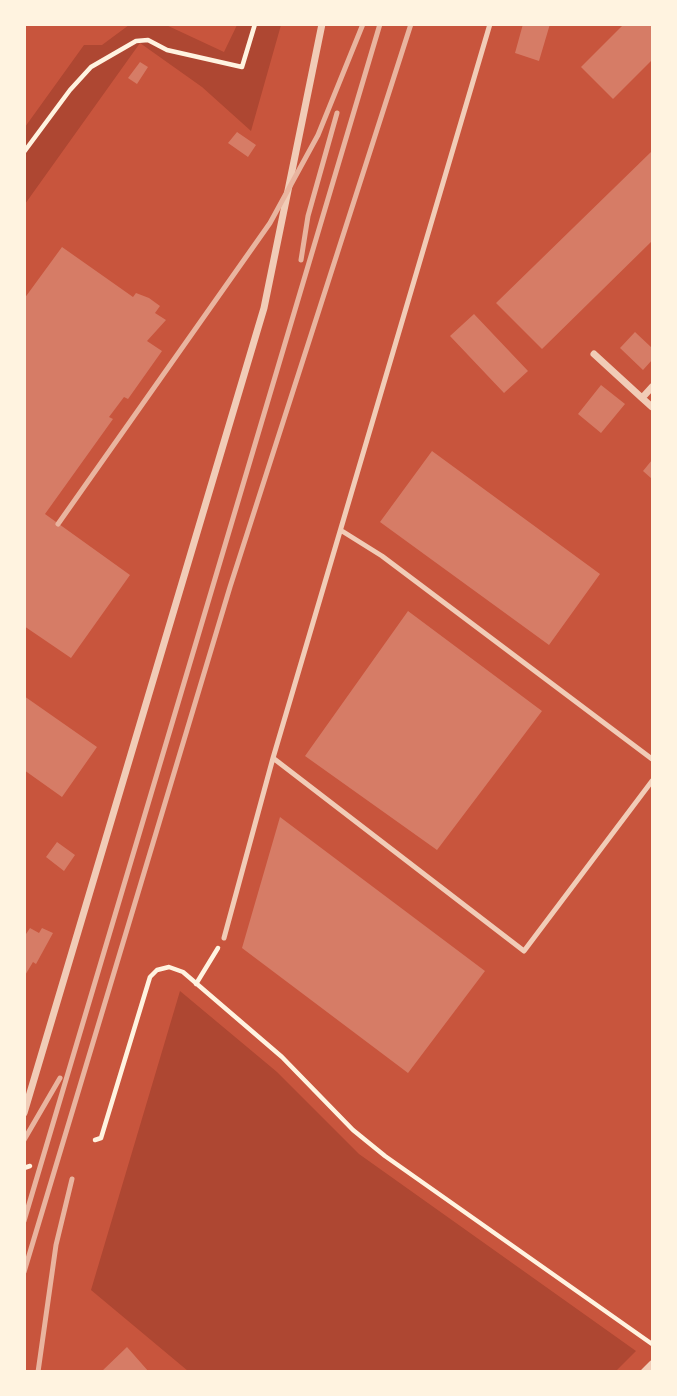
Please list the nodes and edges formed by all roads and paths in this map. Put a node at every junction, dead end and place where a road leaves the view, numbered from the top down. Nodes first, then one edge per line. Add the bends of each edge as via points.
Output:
1 (256, 24) edge
2 (322, 24) edge
3 (490, 24) edge
4 (24, 152) edge
5 (594, 354) dead end
6 (653, 387) edge
7 (642, 398) junction
8 (653, 407) edge
9 (342, 531) junction
10 (273, 758) junction
11 (653, 759) edge
12 (653, 781) edge
13 (224, 938) joint
14 (196, 984) junction
15 (24, 1113) edge
16 (95, 1140) dead end
17 (653, 1344) edge
18 (653, 1364) edge
19 (644, 1371) edge

1 - 4 path via 242,67 167,50 148,40 136,41 91,67
2 - 15 street via 264,308
3 - 9 lane
5 - 7 street
6 - 7 street
7 - 8 street
9 - 10 lane
9 - 11 lane
10 - 12 lane via 524,951
10 - 13 lane
13 - 14 path
14 - 16 path via 169,967 150,977 101,1138
14 - 17 path via 282,1057 385,1156
18 - 19 street

